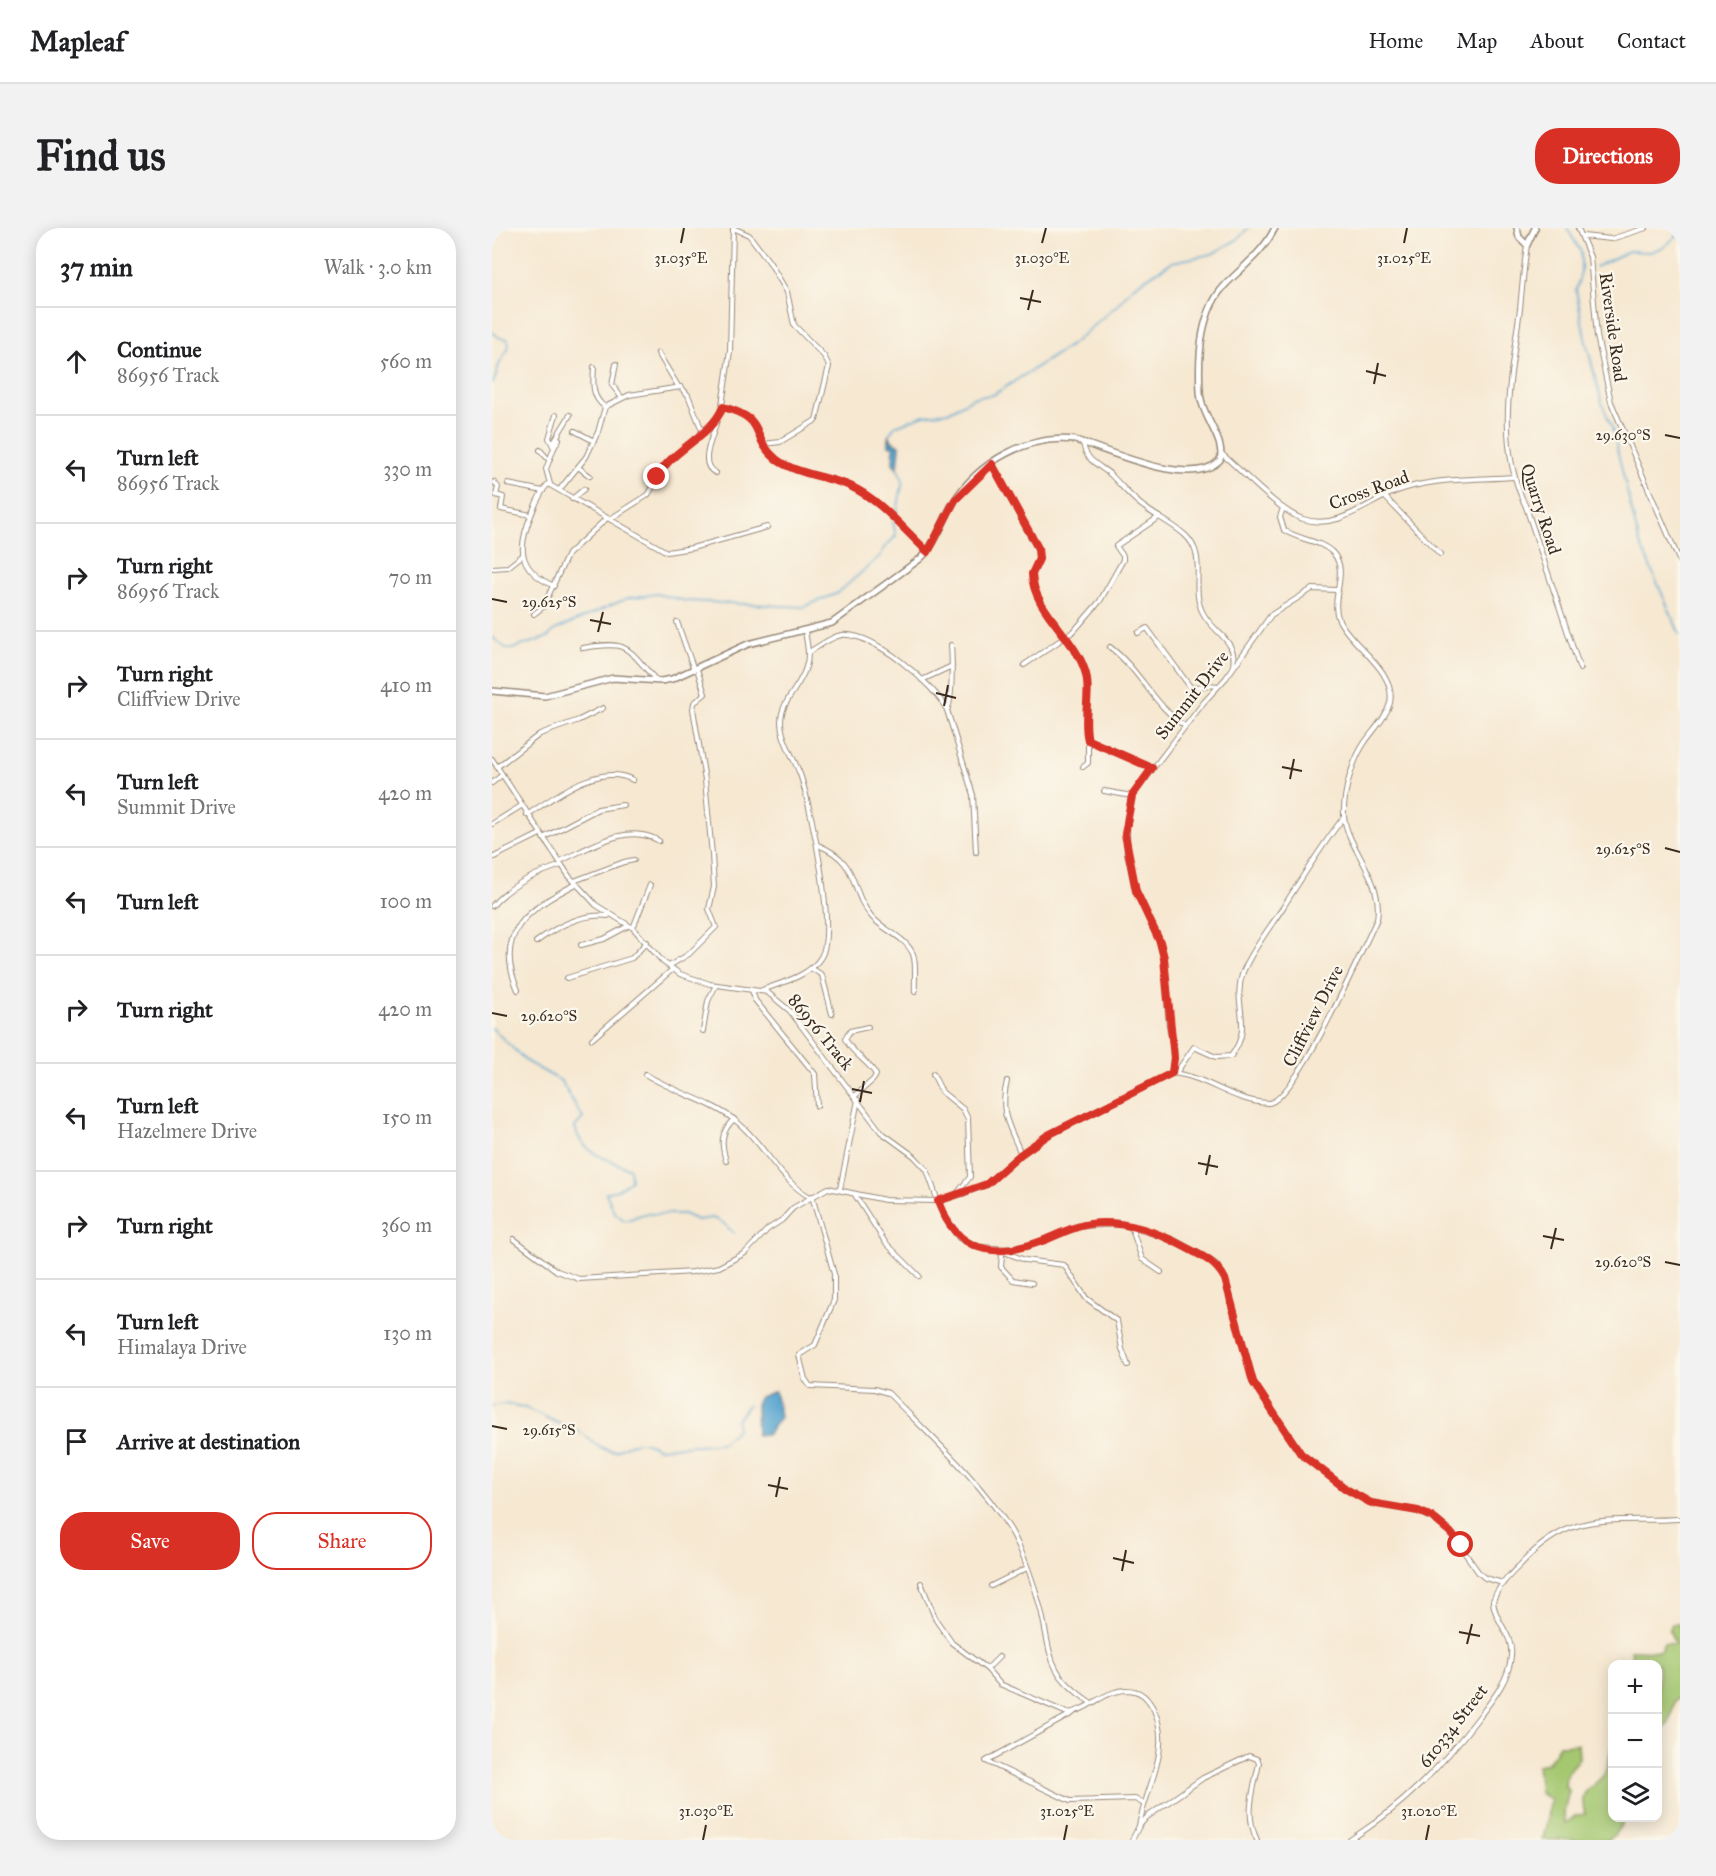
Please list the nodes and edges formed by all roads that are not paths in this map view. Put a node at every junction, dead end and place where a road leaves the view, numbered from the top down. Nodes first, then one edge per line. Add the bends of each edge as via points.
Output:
1 (733, 228) edge
2 (1275, 228) edge
3 (1517, 228) edge
4 (1535, 228) edge
5 (1578, 228) edge
6 (1646, 228) edge
7 (1583, 236) junction
8 (1527, 245) junction
9 (658, 353) dead end
10 (616, 364) dead end
11 (594, 367) dead end
12 (678, 386) junction
13 (622, 398) junction
14 (605, 407) junction
15 (723, 407) junction
16 (556, 415) dead end
17 (570, 415) dead end
18 (717, 418) junction
19 (575, 431) dead end
20 (703, 433) junction
21 (559, 440) dead end
22 (594, 441) junction
23 (1083, 442) junction
24 (764, 444) junction
25 (553, 446) junction
26 (540, 450) dead end
27 (1222, 454) junction
28 (549, 460) junction
29 (992, 464) junction
30 (578, 467) junction
31 (716, 472) dead end
32 (590, 477) dead end
33 (1514, 477) junction
34 (494, 482) dead end
35 (508, 484) dead end
36 (549, 484) junction
37 (498, 487) junction
38 (560, 489) junction
39 (584, 489) dead end
40 (492, 491) edge
41 (543, 491) junction
42 (1384, 497) junction
43 (572, 499) junction
44 (1283, 508) junction
45 (531, 515) junction
46 (1159, 517) junction
47 (608, 519) junction
48 (767, 527) dead end
49 (928, 552) junction
50 (1440, 554) dead end
51 (523, 555) junction
52 (1680, 562) edge
53 (492, 568) edge
54 (554, 586) junction
55 (1337, 590) junction
56 (534, 614) dead end
57 (677, 622) dead end
58 (805, 631) junction
59 (1138, 633) dead end
60 (1066, 636) junction
61 (951, 645) dead end
62 (1110, 647) dead end
63 (583, 648) dead end
64 (808, 652) junction
65 (1024, 665) dead end
66 (952, 666) junction
67 (1232, 667) junction
68 (1580, 669) dead end
69 (696, 670) junction
70 (922, 680) junction
71 (656, 681) junction
72 (1218, 686) junction
73 (492, 691) edge
74 (603, 708) dead end
75 (946, 710) junction
76 (1185, 726) junction
77 (1088, 740) junction
78 (492, 759) edge
79 (497, 767) junction
80 (1083, 767) dead end
81 (1152, 768) junction
82 (502, 775) junction
83 (633, 780) dead end
84 (492, 783) edge
85 (1104, 791) dead end
86 (1132, 796) junction
87 (623, 805) dead end
88 (521, 806) junction
89 (527, 815) junction
90 (1344, 816) junction
91 (492, 824) edge
92 (542, 836) junction
93 (659, 841) dead end
94 (818, 845) junction
95 (976, 852) dead end
96 (492, 858) edge
97 (634, 860) dead end
98 (561, 863) junction
99 (575, 883) junction
100 (650, 885) dead end
101 (492, 906) edge
102 (612, 916) junction
103 (515, 922) dead end
104 (631, 927) junction
105 (536, 942) dead end
106 (647, 942) junction
107 (581, 945) dead end
108 (671, 968) junction
109 (811, 968) junction
110 (506, 973) dead end
111 (567, 978) dead end
112 (716, 985) junction
113 (518, 990) dead end
114 (752, 990) junction
115 (762, 990) junction
116 (915, 992) dead end
117 (832, 1014) dead end
118 (867, 1026) dead end
119 (703, 1031) dead end
120 (592, 1039) dead end
121 (1174, 1073) junction
122 (645, 1074) dead end
123 (933, 1074) dead end
124 (1007, 1081) dead end
125 (857, 1098) junction
126 (817, 1106) dead end
127 (734, 1119) junction
128 (1021, 1154) junction
129 (726, 1161) dead end
130 (840, 1190) junction
131 (855, 1195) junction
132 (811, 1196) junction
133 (954, 1196) junction
134 (938, 1201) junction
135 (1131, 1227) junction
136 (513, 1239) dead end
137 (996, 1249) junction
138 (1161, 1272) dead end
139 (919, 1276) dead end
140 (1032, 1283) dead end
141 (1128, 1365) dead end
142 (1680, 1520) edge
143 (1027, 1568) junction
144 (921, 1583) dead end
145 (1503, 1583) junction
146 (991, 1586) dead end
147 (999, 1657) dead end
148 (987, 1669) junction
149 (1090, 1702) junction
150 (1082, 1708) junction
151 (1144, 1804) junction
152 (1138, 1826) junction
153 (1132, 1840) edge
154 (1257, 1840) edge
155 (1350, 1840) edge

1 - 15 street via 730,351
1 - 24 street via 749,235 770,263 787,292 794,325 829,366 816,420 780,442
2 - 27 street via 1263,248 1217,294 1207,315 1200,395 1203,412
3 - 8 street
4 - 8 street
5 - 7 street, Riverside Road
6 - 7 street via 1611,239
7 - 52 street, Riverside Road via 1590,257 1597,336 1611,402
8 - 33 street, Quarry Road via 1506,409
9 - 12 street
10 - 13 street via 612,385
11 - 14 street via 594,393
12 - 13 street
12 - 20 street via 686,391
13 - 14 street
14 - 22 street
15 - 18 street
15 - 24 street via 751,418
16 - 25 street via 549,438
17 - 25 street
18 - 20 street
18 - 31 street via 706,460
19 - 22 street
20 - 47 street via 669,461 648,495
21 - 25 street
22 - 30 street
23 - 27 street via 1170,469 1208,469
23 - 29 street via 1044,439 1025,444
23 - 46 street via 1087,458
24 - 49 street via 780,461 849,486 895,519
25 - 28 street
26 - 28 street
27 - 44 street, Cross Road
28 - 36 street
29 - 49 street via 955,500
29 - 60 street via 1038,548 1039,559 1032,574 1038,596
30 - 32 street
30 - 38 street
33 - 42 street, Cross Road via 1413,487
33 - 68 street, Quarry Road
34 - 37 street
35 - 41 street
36 - 38 street
36 - 41 street
37 - 40 street
37 - 45 street via 496,495 503,497 501,509
38 - 43 street
39 - 43 street
41 - 45 street
42 - 44 street, Cross Road via 1362,510 1326,521 1302,519
42 - 50 street
43 - 47 street
44 - 55 street via 1280,517 1284,530 1332,552 1339,567
45 - 51 street via 522,540
46 - 60 street via 1116,546 1123,558 1105,592
46 - 67 street via 1186,536 1196,549 1199,605 1231,646
47 - 48 street via 667,552
47 - 54 street via 568,554
49 - 58 street via 832,623
51 - 53 street via 508,567
51 - 54 street via 531,572
54 - 56 street
55 - 67 street, Summit Drive via 1312,589 1276,611
55 - 90 street via 1339,621 1381,672 1391,699 1355,761
57 - 69 street
58 - 64 street
58 - 69 street via 748,644
59 - 72 street via 1147,628 1191,688
60 - 65 street
60 - 77 street via 1086,674
61 - 66 street
62 - 76 street via 1150,687 1167,713
63 - 71 street via 624,646
64 - 70 street via 841,635 859,637 878,646
64 - 94 street via 805,672 783,710 781,723 801,776
66 - 70 street
66 - 75 street via 952,697
67 - 72 street, Summit Drive
69 - 71 street
69 - 108 street via 705,694 693,709 712,855 714,887 709,909 716,927
70 - 75 street
71 - 73 street via 613,678 546,696
72 - 76 street, Summit Drive
74 - 79 street via 540,734
75 - 95 street via 973,795
76 - 81 street, Summit Drive
77 - 80 street via 1088,763
77 - 81 street
78 - 79 street, 86956 Track
79 - 82 street, 86956 Track
81 - 86 street, Summit Drive
82 - 84 street
82 - 88 street, 86956 Track
83 - 89 street via 621,775 588,780
85 - 86 street
86 - 121 street, Summit Drive via 1126,826 1127,852 1136,891 1164,958
87 - 92 street via 598,809
88 - 89 street, 86956 Track
88 - 91 street
89 - 92 street, 86956 Track
90 - 121 street via 1243,972 1239,1008 1244,1029 1231,1056 1222,1058 1194,1047
90 - 121 street, Cliffview Drive via 1375,889 1378,910 1305,1066 1281,1098 1270,1103 1232,1095 1193,1076
92 - 96 street
92 - 98 street, 86956 Track
93 - 98 street via 644,833 630,833
94 - 109 street via 825,945 821,958
94 - 116 street via 854,875 864,906 873,919 909,948 914,959
97 - 99 street
98 - 99 street, 86956 Track
98 - 101 street via 536,873
99 - 102 street, 86956 Track
99 - 103 street
100 - 104 street
102 - 104 street, 86956 Track
102 - 105 street via 596,915 563,925
104 - 106 street, 86956 Track
104 - 107 street
106 - 108 street, 86956 Track
106 - 111 street via 632,958
108 - 112 street, 86956 Track
108 - 120 street
109 - 115 street
109 - 117 street via 822,975
110 - 113 street
112 - 114 street, 86956 Track
112 - 119 street via 708,1001
114 - 115 street, 86956 Track
114 - 126 street via 755,1000 814,1074
115 - 125 street, 86956 Track via 800,1023
118 - 125 street via 850,1031 845,1039 852,1052 876,1075
121 - 128 street via 1048,1135
122 - 127 street
123 - 133 street via 942,1092 966,1113 969,1125 969,1177
124 - 128 street via 1002,1100 1004,1115
125 - 130 street
125 - 134 street, 86956 Track via 887,1138 921,1162 932,1178
127 - 129 street via 722,1136
127 - 132 street via 764,1148 793,1186
128 - 133 street via 987,1184
130 - 131 street
130 - 132 street via 828,1188
131 - 134 street via 876,1200
131 - 139 street via 885,1242
132 - 136 street via 768,1228 745,1253 719,1267 693,1272 579,1279 556,1270
132 - 143 street via 835,1289 831,1311 815,1345 799,1354 805,1379 810,1386 888,1393 974,1481 1010,1530
133 - 134 street
134 - 137 street, 86956 Track via 947,1223 959,1238
135 - 137 street, 86956 Track via 1090,1224 1032,1245
135 - 138 street via 1142,1259
135 - 145 street, 86956 Track via 1174,1240 1207,1258 1221,1271 1253,1382 1301,1454 1371,1503 1432,1517 1450,1532 1479,1573
137 - 140 street via 1002,1255 1001,1267 1013,1280
137 - 141 street via 1025,1260 1068,1268 1086,1298 1117,1321
142 - 145 street, 610334 Street via 1600,1522 1565,1528 1543,1541
143 - 146 street
143 - 149 street via 1042,1613 1049,1657 1066,1685
144 - 148 street via 936,1620 952,1643
145 - 155 street, 610334 Street via 1493,1607 1512,1649 1501,1686 1438,1770
147 - 148 street
148 - 150 street via 1000,1684 1031,1700 1067,1713
149 - 150 street
149 - 151 street via 1126,1690 1149,1701 1161,1738 1158,1766
150 - 151 street via 986,1761 1070,1802 1135,1799
151 - 152 street
152 - 153 street
152 - 154 street via 1203,1778 1249,1756 1258,1763 1250,1801 1251,1825

